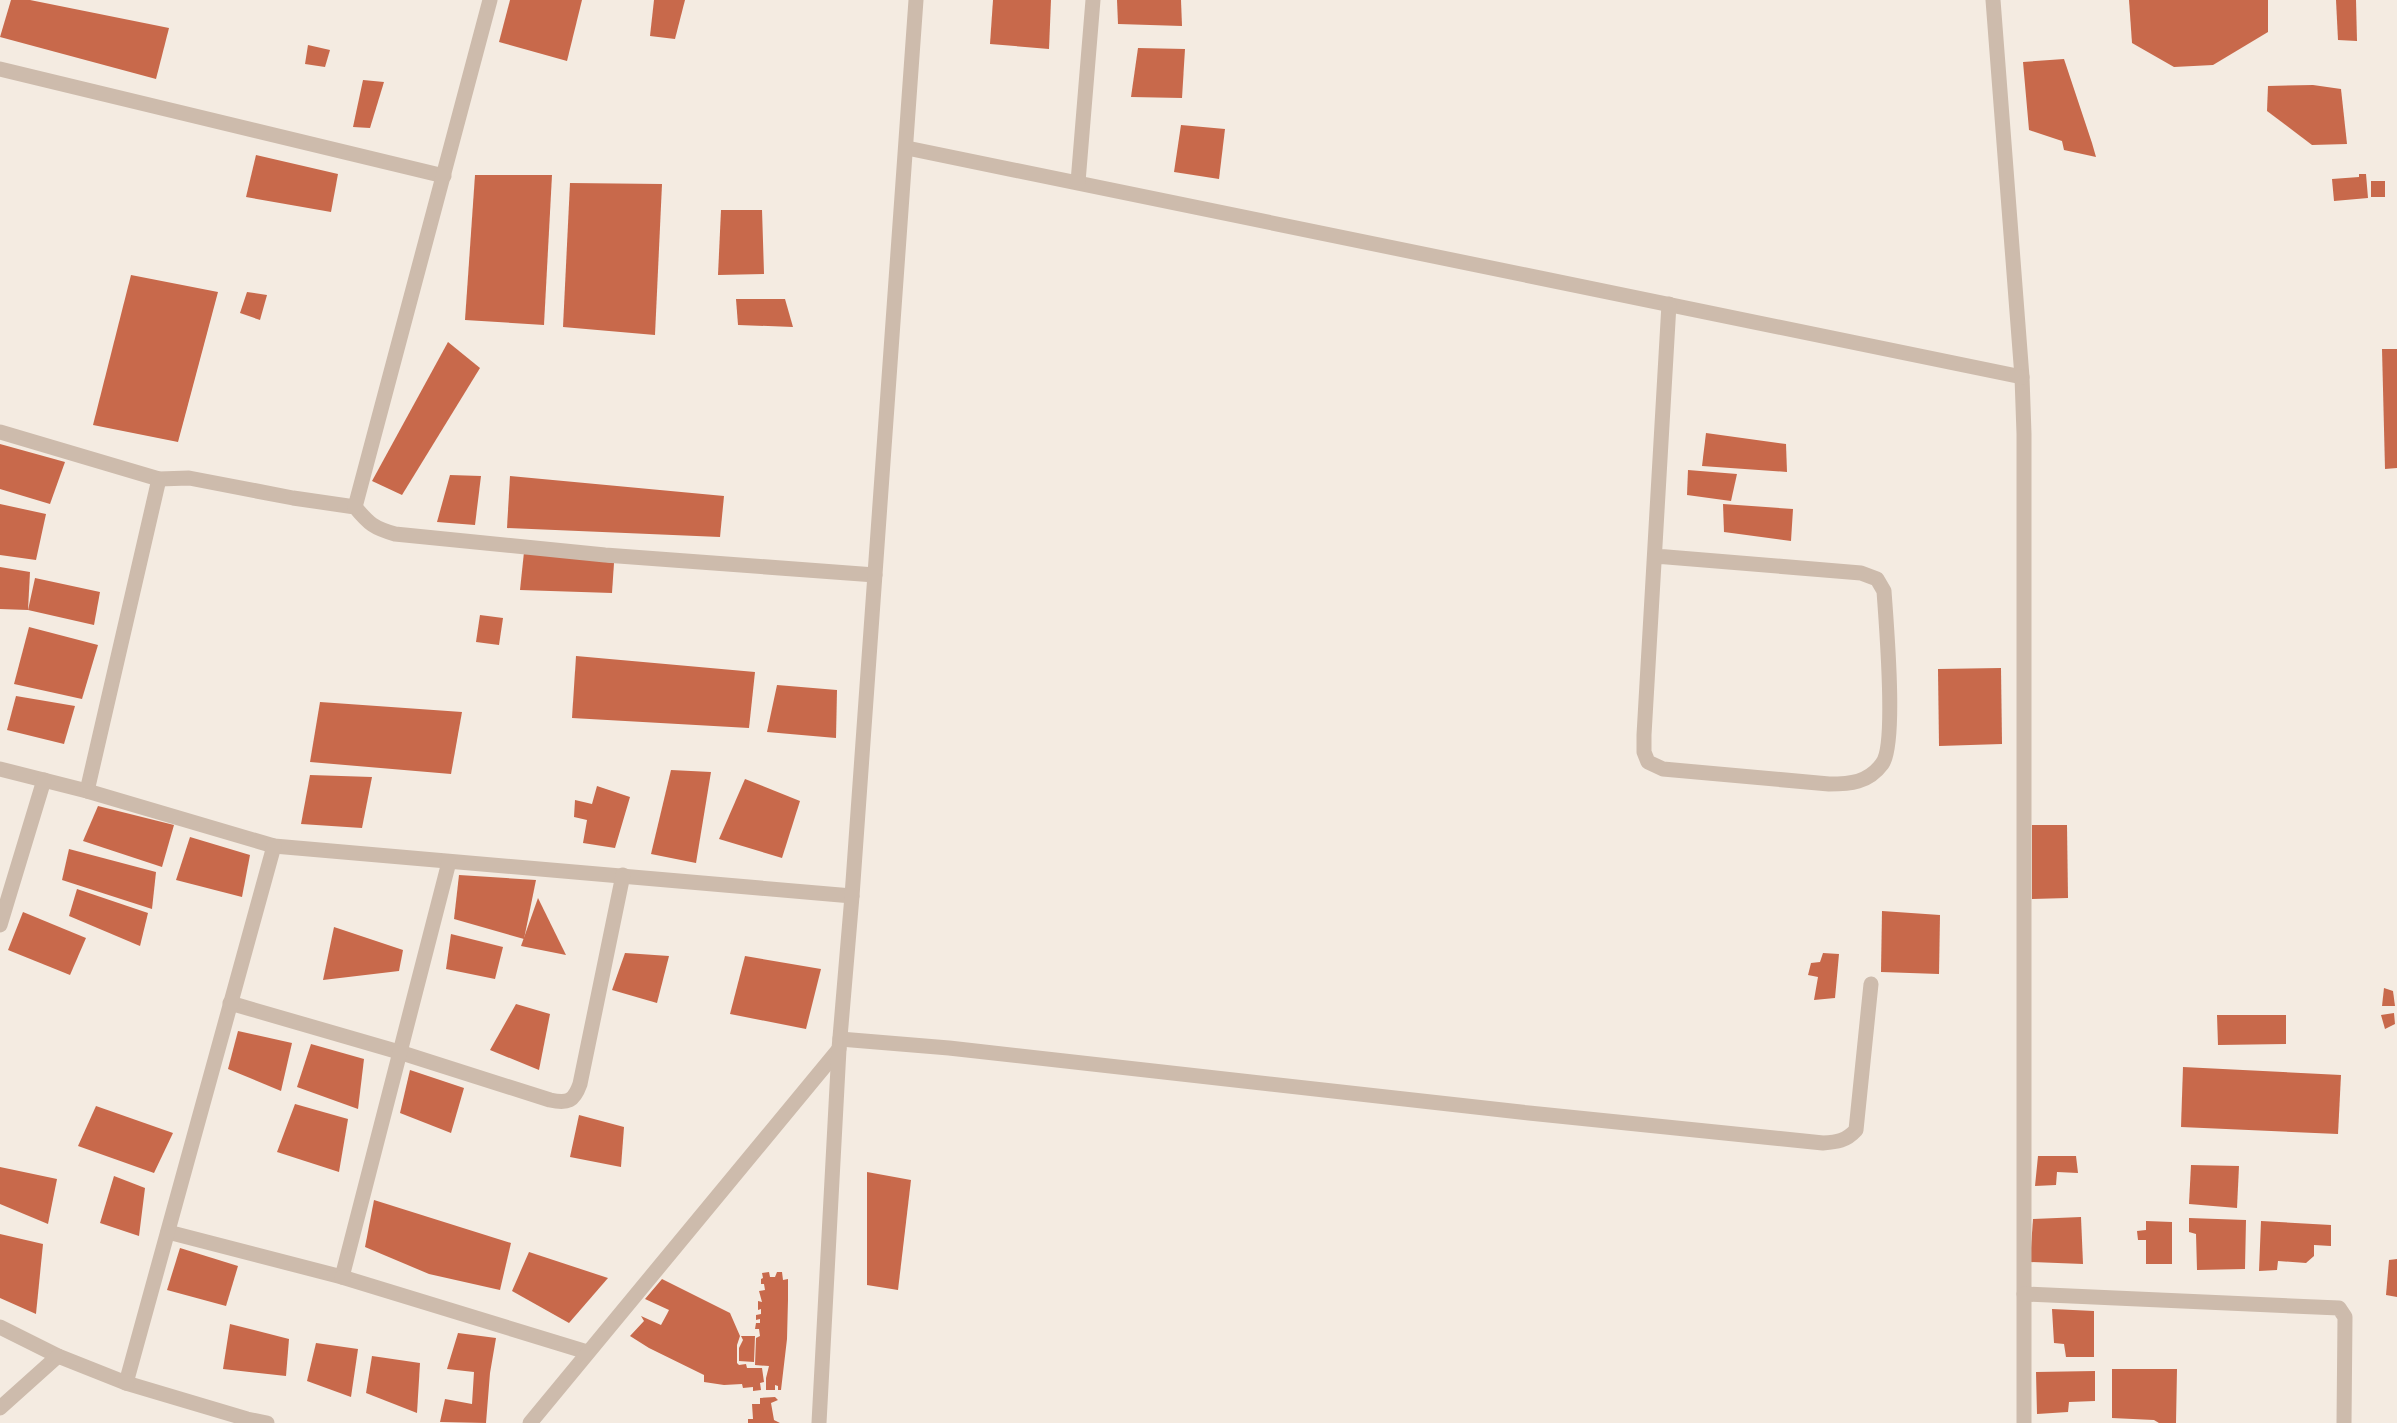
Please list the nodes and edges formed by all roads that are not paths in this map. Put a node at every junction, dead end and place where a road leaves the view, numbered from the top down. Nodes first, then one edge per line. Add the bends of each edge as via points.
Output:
1 (490, 0) edge
2 (916, 0) edge
3 (1093, 0) edge
4 (1993, 0) edge
5 (0, 69) edge
6 (907, 148) junction
7 (444, 176) junction
8 (1078, 182) junction
9 (1670, 304) junction
10 (2022, 377) junction
11 (0, 432) edge
12 (159, 479) junction
13 (356, 507) junction
14 (1655, 556) junction
15 (875, 575) junction
16 (0, 769) edge
17 (44, 780) junction
18 (87, 791) junction
19 (274, 846) junction
20 (449, 861) junction
21 (623, 875) junction
22 (852, 896) junction
23 (0, 925) edge
24 (1872, 984) dead end
25 (230, 1003) junction
26 (839, 1044) junction
27 (399, 1052) junction
28 (168, 1232) junction
29 (342, 1277) junction
30 (2024, 1294) junction
31 (0, 1328) edge
32 (587, 1352) junction
33 (58, 1356) junction
34 (126, 1383) junction
35 (0, 1408) edge
36 (267, 1423) edge
37 (530, 1423) edge
38 (819, 1423) edge
39 (2024, 1423) edge
40 (2344, 1423) edge

1 - 7 street
2 - 6 street
3 - 8 street
4 - 10 street
5 - 7 street
6 - 8 street
6 - 15 street
7 - 13 street
8 - 9 street
9 - 10 street
9 - 14 street
10 - 30 street
11 - 12 street
12 - 13 street via 189,478
12 - 18 street
13 - 15 street via 368,523 395,534 605,555
14 - 14 street via 1644,735 1648,762 1663,769 1829,784 1853,783 1874,774 1884,762 1890,734 1884,591 1876,579 1861,573
15 - 22 street
16 - 17 street
17 - 18 street
17 - 23 street
18 - 19 street
19 - 20 street
19 - 25 street
20 - 21 street
20 - 27 street
21 - 22 street
21 - 27 street via 580,1084 571,1101 550,1100
22 - 26 street
24 - 26 street via 1856,1130 1850,1137 1831,1142 1529,1113 949,1048
25 - 27 street
25 - 28 street
26 - 32 street
26 - 38 street
27 - 29 street
28 - 29 street
28 - 34 street
29 - 32 street
30 - 39 street
30 - 40 street via 2339,1308 2345,1317
31 - 33 street
32 - 37 street
33 - 34 street
33 - 35 street
34 - 36 street

